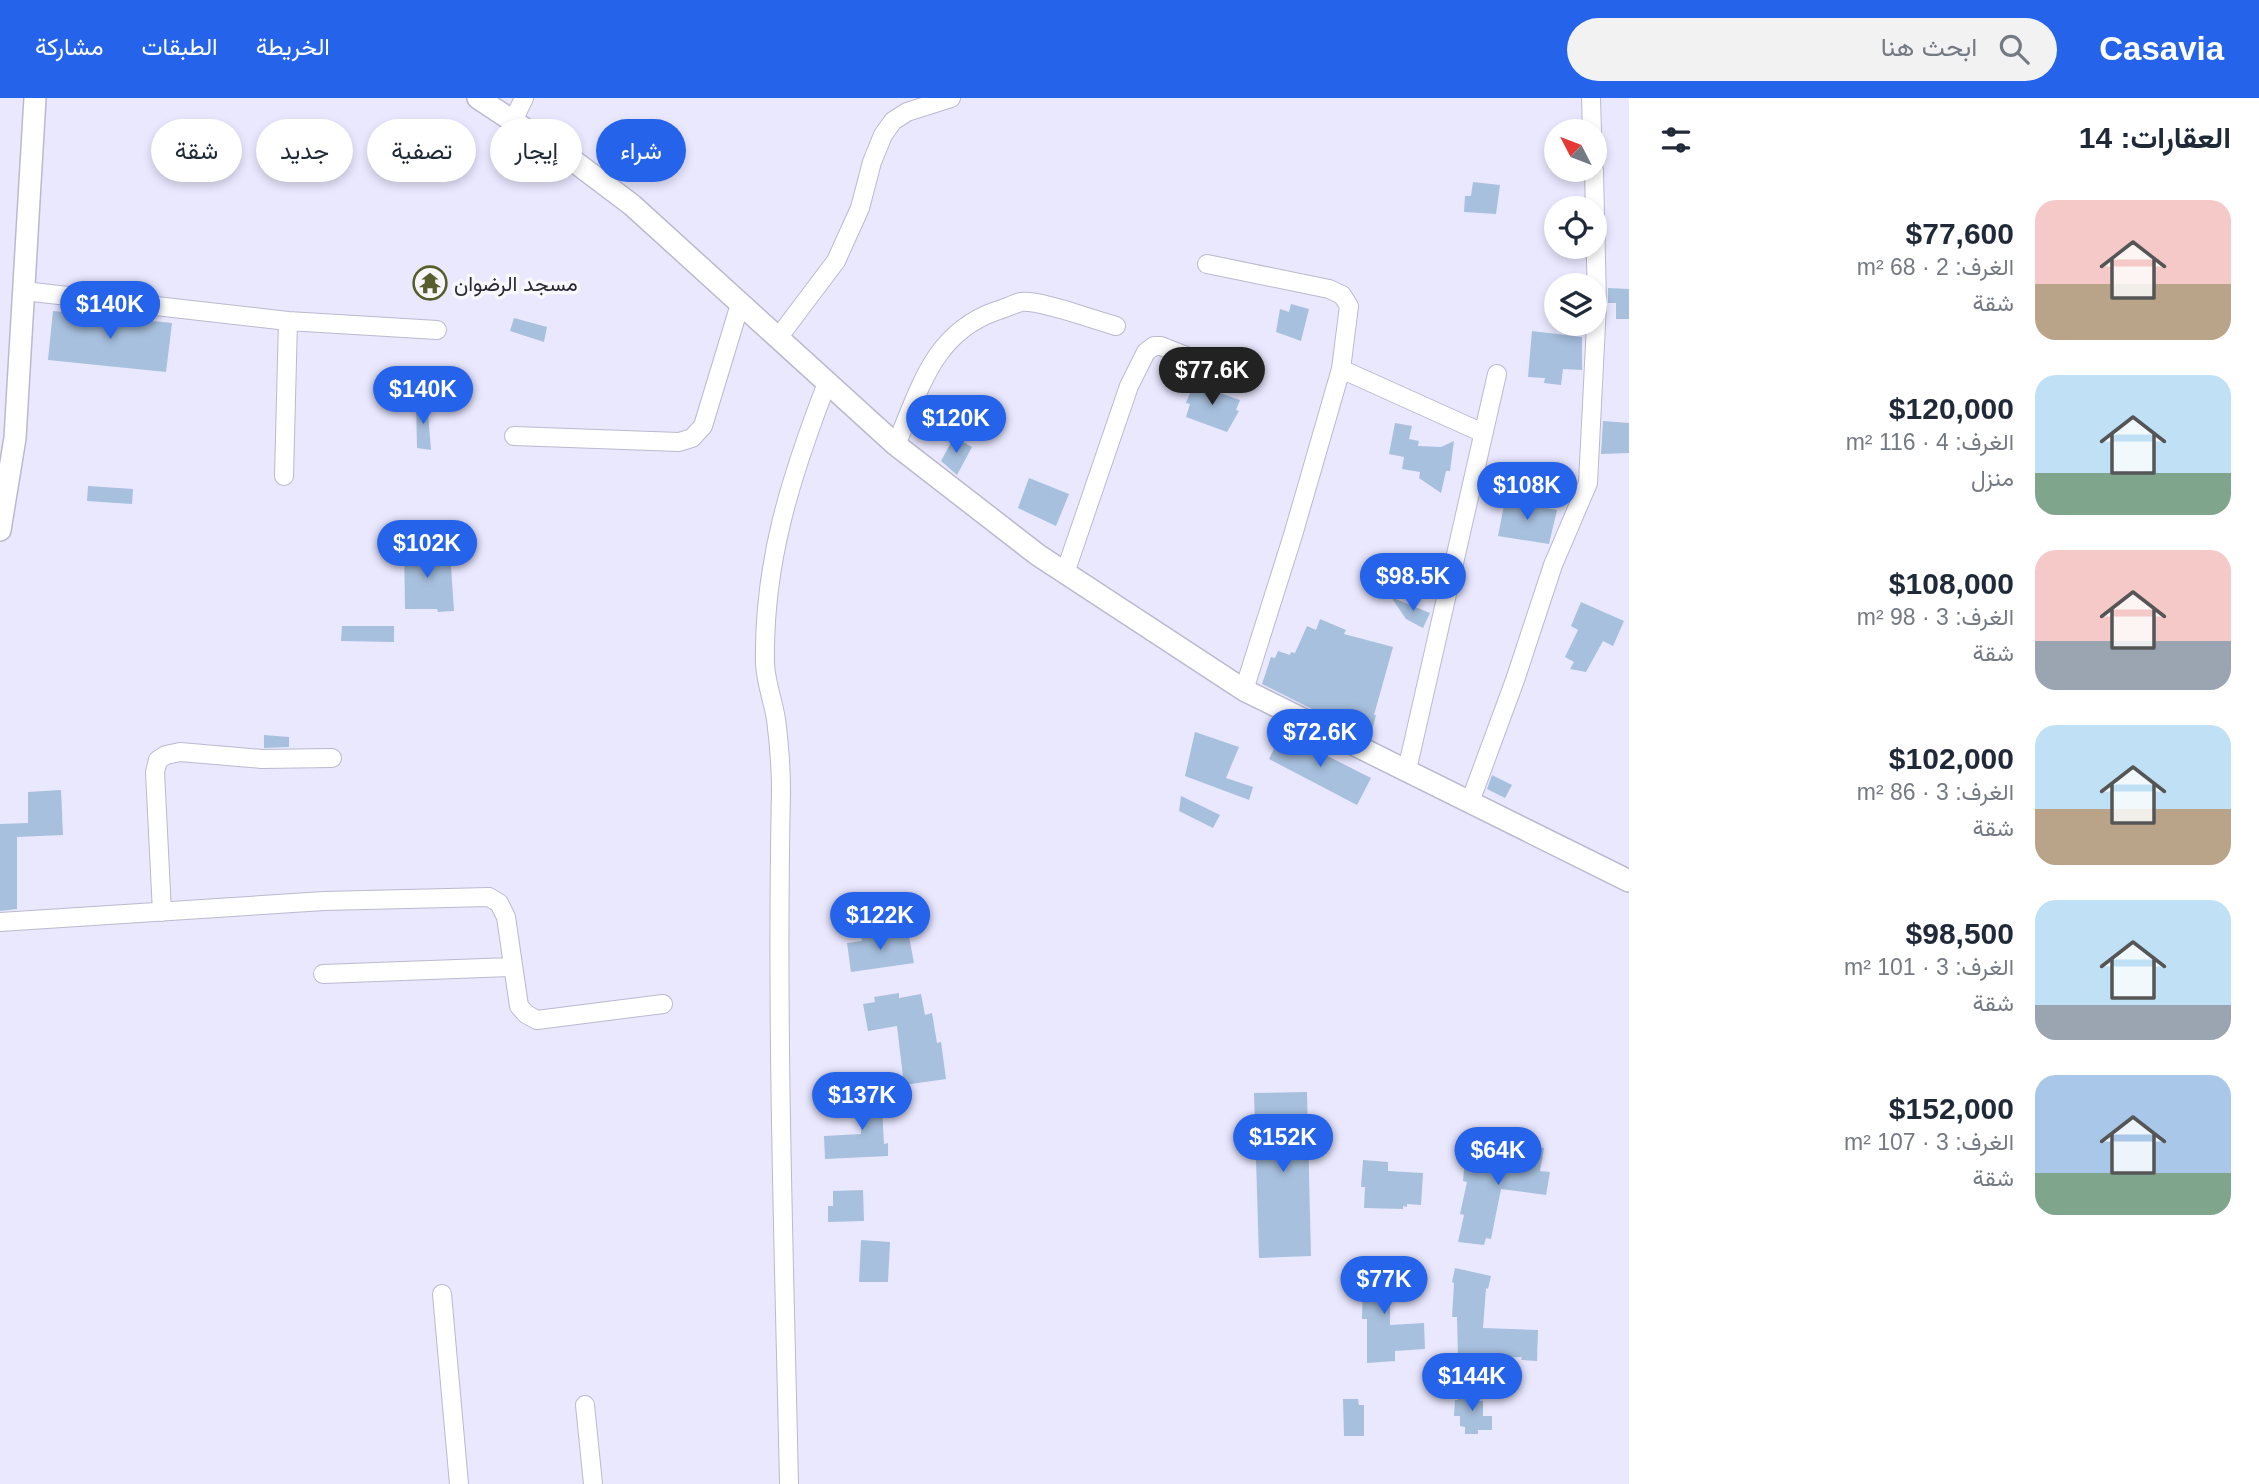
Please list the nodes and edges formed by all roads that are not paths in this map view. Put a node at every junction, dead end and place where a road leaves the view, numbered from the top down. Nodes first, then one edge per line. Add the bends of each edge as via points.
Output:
1 (35, 98) edge
2 (478, 98) edge
3 (524, 98) edge
4 (951, 98) edge
5 (1591, 98) edge
6 (510, 119) edge
7 (514, 119) edge
8 (1592, 119) edge
9 (582, 167) edge
10 (1594, 182) edge
11 (1207, 264) dead end
12 (24, 291) junction
13 (740, 304) junction
14 (288, 321) junction
15 (1115, 326) dead end
16 (437, 330) dead end
17 (778, 338) junction
18 (1199, 361) dead end
19 (1340, 369) junction
20 (1497, 374) dead end
21 (827, 383) junction
22 (1483, 433) junction
23 (514, 436) dead end
24 (896, 445) junction
25 (284, 476) dead end
26 (0, 530) edge
27 (1065, 572) junction
28 (1244, 691) junction
29 (332, 758) dead end
30 (1407, 770) junction
31 (1469, 802) junction
32 (1629, 881) edge
33 (162, 912) junction
34 (0, 922) edge
35 (513, 967) junction
36 (323, 974) dead end
37 (663, 1004) dead end
38 (442, 1294) dead end
39 (585, 1405) dead end
40 (459, 1484) edge
41 (593, 1484) edge
42 (789, 1484) edge

1 - 12 street
2 - 6 street
3 - 7 street
4 - 17 street via 893,121 872,162 860,208 836,261
5 - 8 street
9 - 13 street via 632,205
10 - 31 street via 1597,305 1588,483 1553,565
11 - 19 street via 1342,295 1349,306
12 - 14 street
12 - 26 street via 15,438
13 - 17 street
13 - 23 street via 703,426 692,438 679,442
14 - 16 street
14 - 25 street
15 - 24 street via 1022,302 985,315 958,331 942,348
17 - 21 street
18 - 27 street via 1161,346 1146,352 1129,386
19 - 22 street
19 - 28 street
20 - 22 street
21 - 24 street
21 - 42 street via 798,460 765,604 765,668 781,771 777,947
22 - 30 street
24 - 27 street
27 - 28 street
28 - 30 street
29 - 33 street via 262,759 180,752 158,760
30 - 31 street
31 - 32 street
33 - 34 street
33 - 35 street via 324,901 489,897 499,903 506,917
35 - 36 street
35 - 37 street via 519,1006 537,1020
38 - 40 street
39 - 41 street

